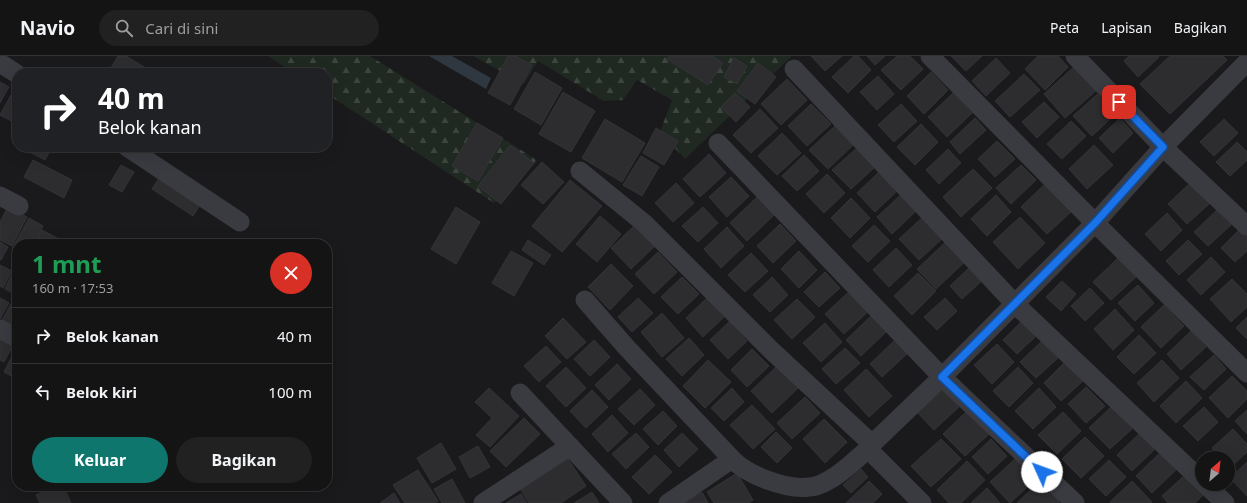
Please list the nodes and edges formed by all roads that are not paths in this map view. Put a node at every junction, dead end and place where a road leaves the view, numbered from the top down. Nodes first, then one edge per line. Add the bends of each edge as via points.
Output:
1 (930, 56) edge
2 (1075, 56) edge
3 (0, 63) edge
4 (1242, 64) edge
5 (794, 69) dead end
6 (12, 71) edge
7 (718, 143) dead end
8 (1163, 147) junction
9 (135, 152) edge
10 (580, 171) dead end
11 (0, 196) edge
12 (19, 206) dead end
13 (240, 222) dead end
14 (1095, 223) junction
15 (1247, 226) edge
16 (585, 300) dead end
17 (1015, 304) junction
18 (0, 329) edge
19 (12, 335) edge
20 (1247, 373) edge
21 (942, 377) junction
22 (520, 393) dead end
23 (570, 446) junction
24 (870, 447) junction
25 (732, 459) junction
26 (1195, 474) edge
27 (1212, 491) edge
28 (483, 503) edge
29 (623, 503) edge
30 (668, 503) edge
31 (922, 503) edge
32 (1076, 503) edge
33 (1225, 503) edge

1 - 14 street
2 - 8 street
3 - 6 street
4 - 8 street
5 - 17 street
7 - 21 street
8 - 14 street
8 - 15 street
9 - 13 street
10 - 24 street via 644,223
11 - 12 street
14 - 17 street
14 - 20 street
16 - 25 street
17 - 21 street
17 - 26 street
18 - 19 street
21 - 24 street
21 - 32 street
22 - 23 street
23 - 28 street
23 - 29 street
24 - 25 street via 829,480 809,487 769,480 739,467
24 - 31 street
25 - 30 street
27 - 33 street

